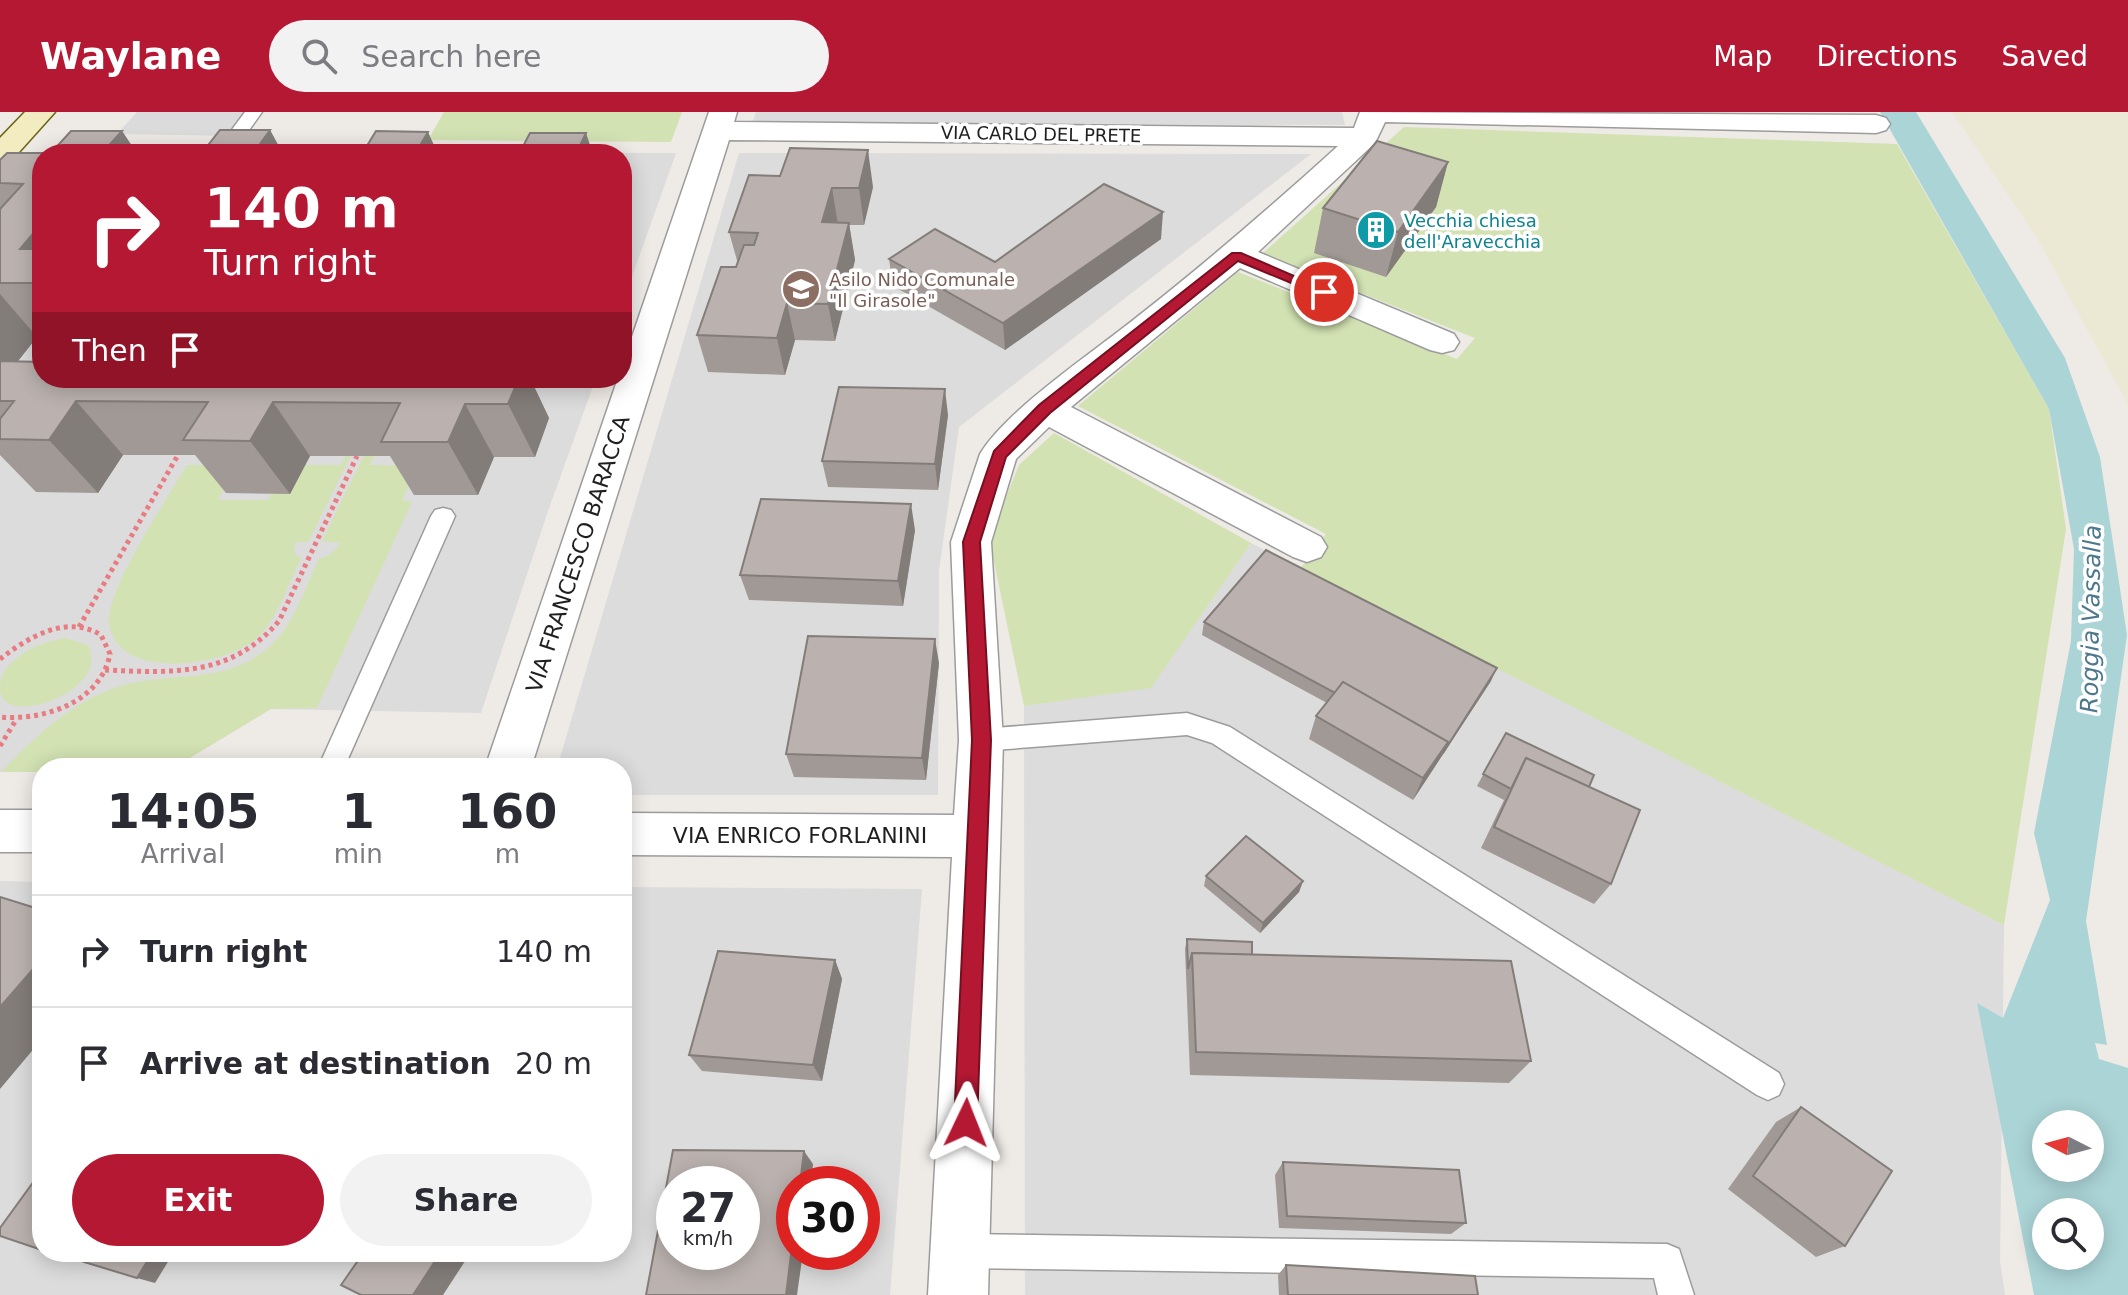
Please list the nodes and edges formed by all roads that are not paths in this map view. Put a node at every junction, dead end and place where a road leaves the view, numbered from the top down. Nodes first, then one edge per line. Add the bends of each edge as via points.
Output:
1 (41, 112) edge
2 (254, 112) edge
3 (1371, 121) edge
4 (720, 122) edge
5 (1876, 124) dead end
6 (230, 144) edge
7 (0, 155) edge
8 (1236, 255) junction
9 (1442, 342) dead end
10 (1045, 409) junction
11 (443, 516) dead end
12 (1307, 547) dead end
13 (981, 740) junction
14 (335, 758) edge
15 (511, 758) edge
16 (0, 831) edge
17 (32, 831) edge
18 (632, 834) edge
19 (978, 836) junction
20 (1768, 1084) dead end
21 (960, 1251) junction
22 (958, 1295) edge
23 (1676, 1295) edge

1 - 7 main road
2 - 6 lane
3 - 4 street, VIA CARLO DEL PRETE
3 - 5 street, VIA CARLO DEL PRETE
3 - 8 street
4 - 15 street, VIA FRANCESCO BARACCA
8 - 9 street
8 - 10 street
10 - 12 street
10 - 13 street via 999,454 971,542
11 - 14 lane
13 - 19 street
13 - 20 lane via 1187,724 1221,735
16 - 17 street
18 - 19 street, VIA ENRICO FORLANINI
19 - 21 street
21 - 22 street
21 - 23 lane via 1667,1261

